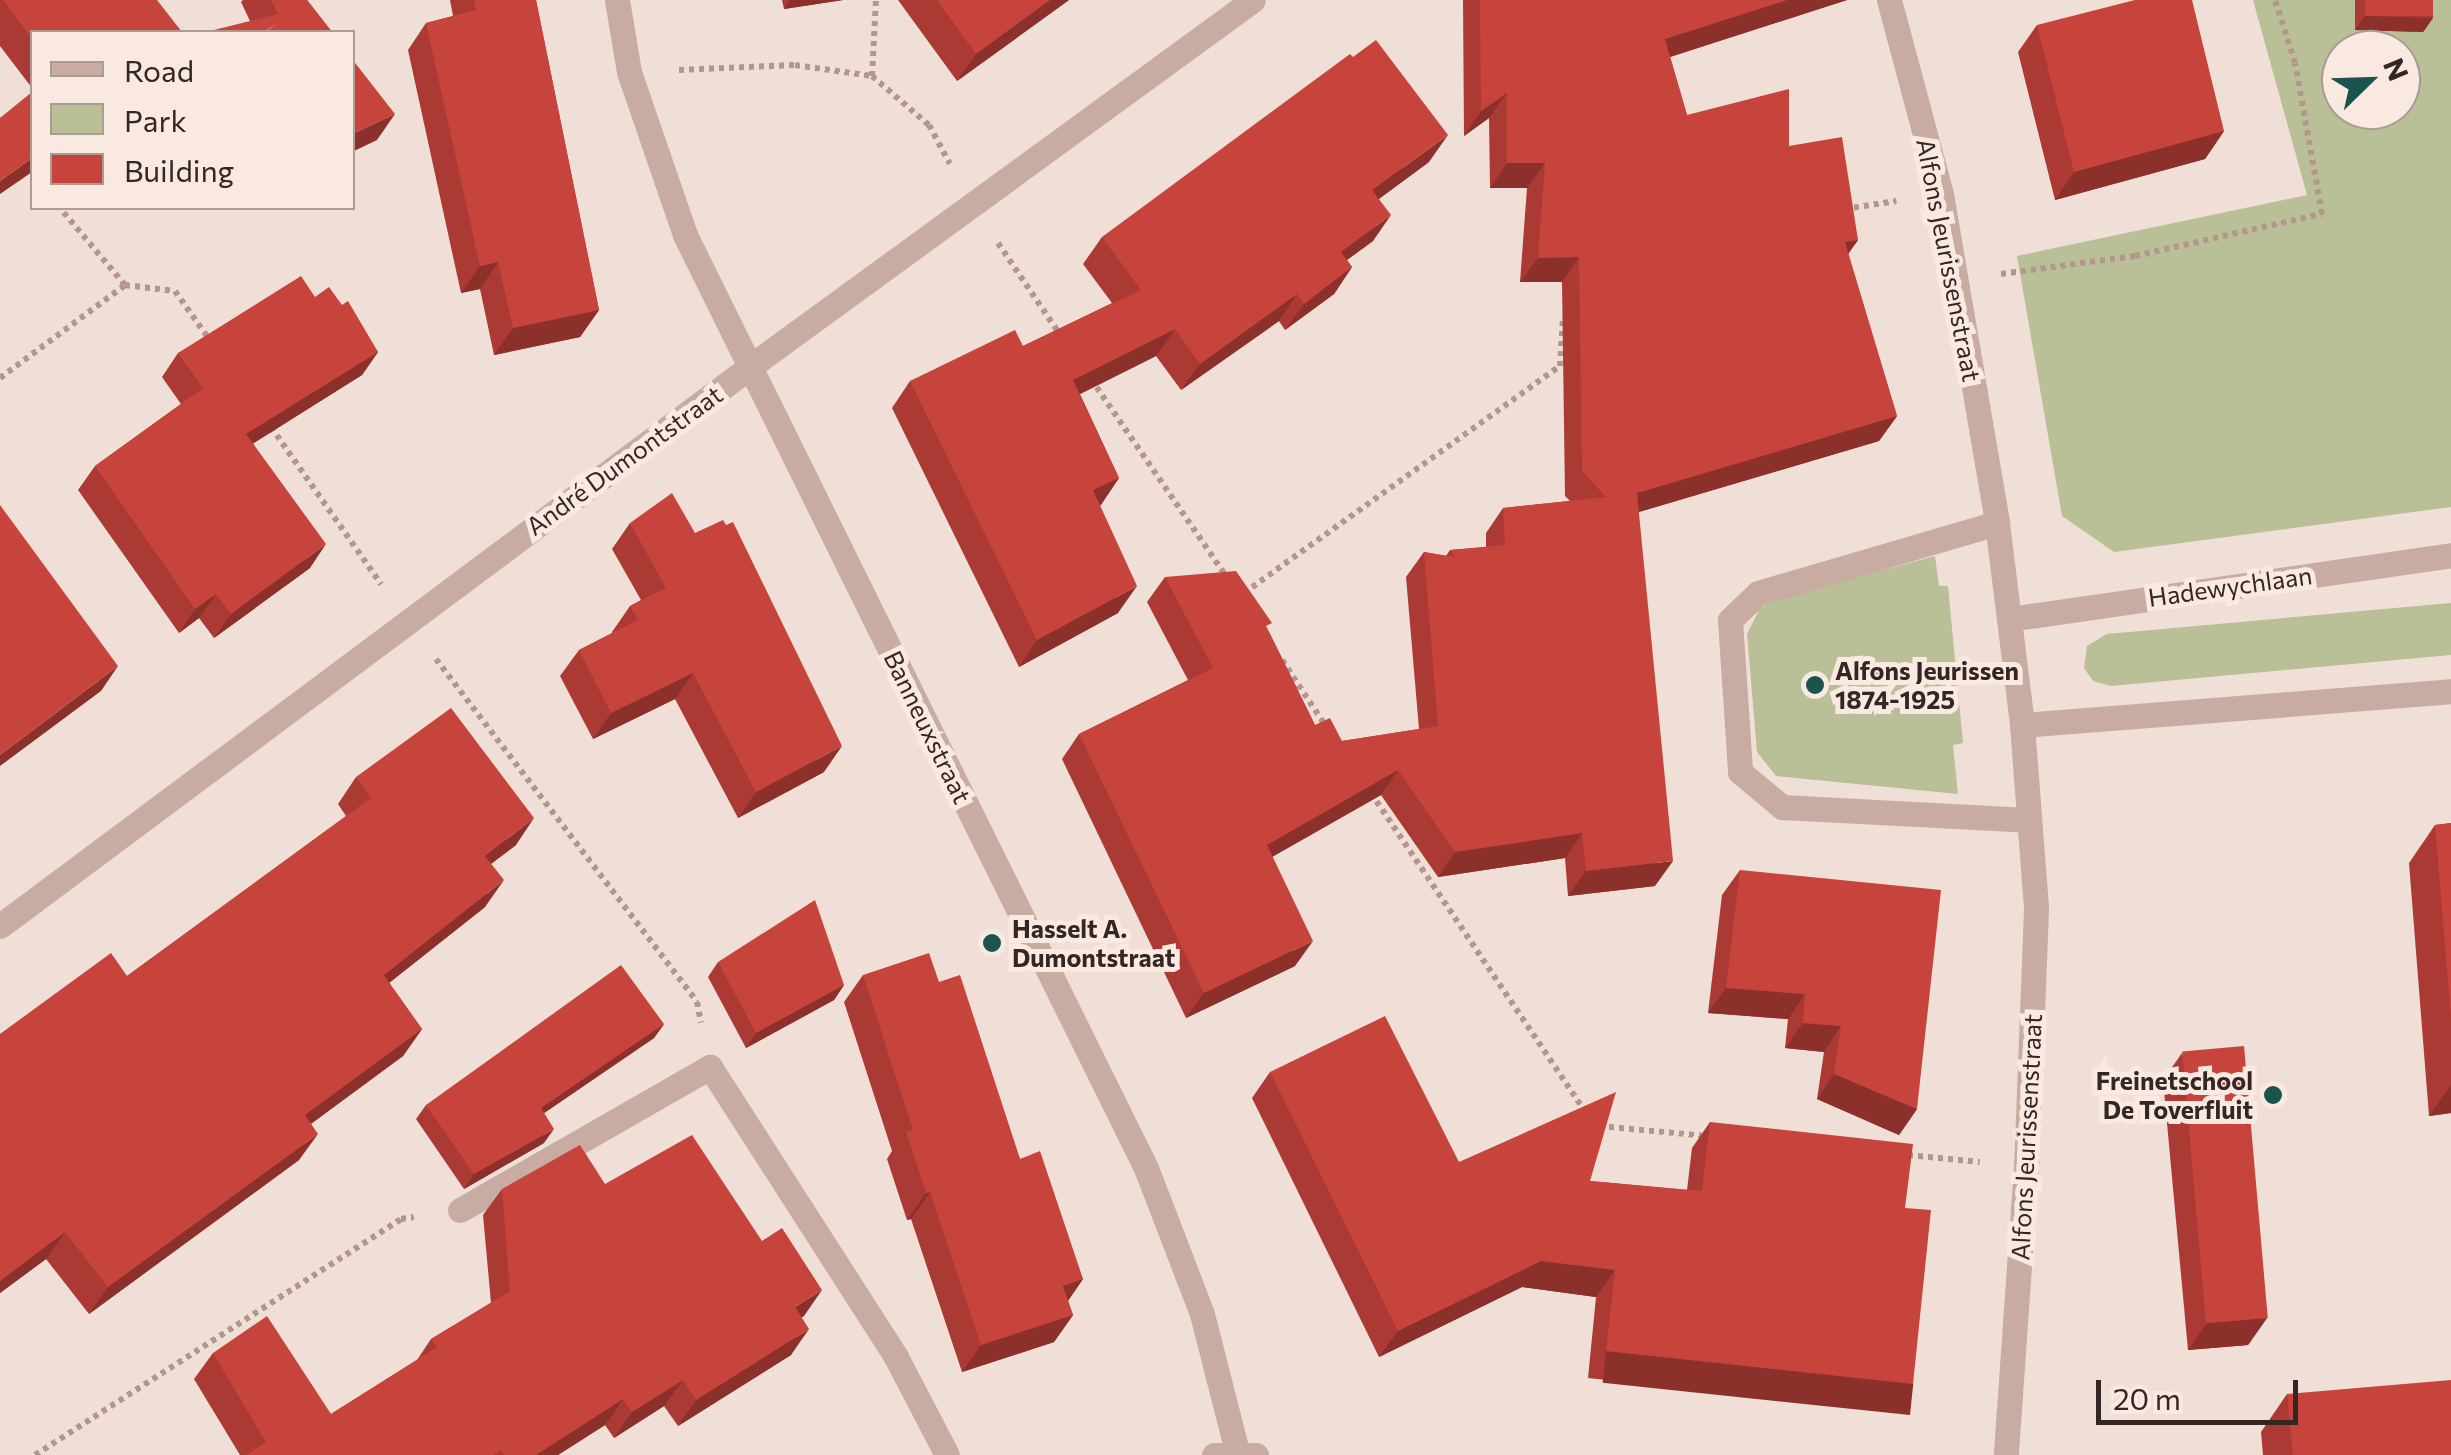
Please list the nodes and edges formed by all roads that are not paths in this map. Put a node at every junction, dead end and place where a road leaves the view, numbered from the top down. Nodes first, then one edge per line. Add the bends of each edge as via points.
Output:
1 (617, 0) edge
2 (1253, 0) edge
3 (1889, 0) edge
4 (751, 366) junction
5 (1998, 523) junction
6 (2451, 555) edge
7 (2009, 620) junction
8 (2451, 690) edge
9 (2022, 725) junction
10 (2028, 820) junction
11 (0, 926) edge
12 (460, 1210) road end
13 (1236, 1454) edge
14 (947, 1455) edge
15 (2006, 1455) edge

1 - 4 street, Banneuxstraat via 629,72 685,235
2 - 4 street, André Dumontstraat
3 - 5 street, Alfons Jeurissenstraat via 1941,194
4 - 11 street, André Dumontstraat
4 - 13 street, Banneuxstraat via 1146,1168 1202,1314
5 - 7 street, Alfons Jeurissenstraat
5 - 10 street via 1758,592 1730,620 1740,772 1782,806
6 - 7 street, Hadewychlaan
7 - 9 street, Alfons Jeurissenstraat
8 - 9 street
9 - 10 street, Alfons Jeurissenstraat
10 - 15 street, Alfons Jeurissenstraat via 2036,908
12 - 14 street via 710,1067 896,1357

